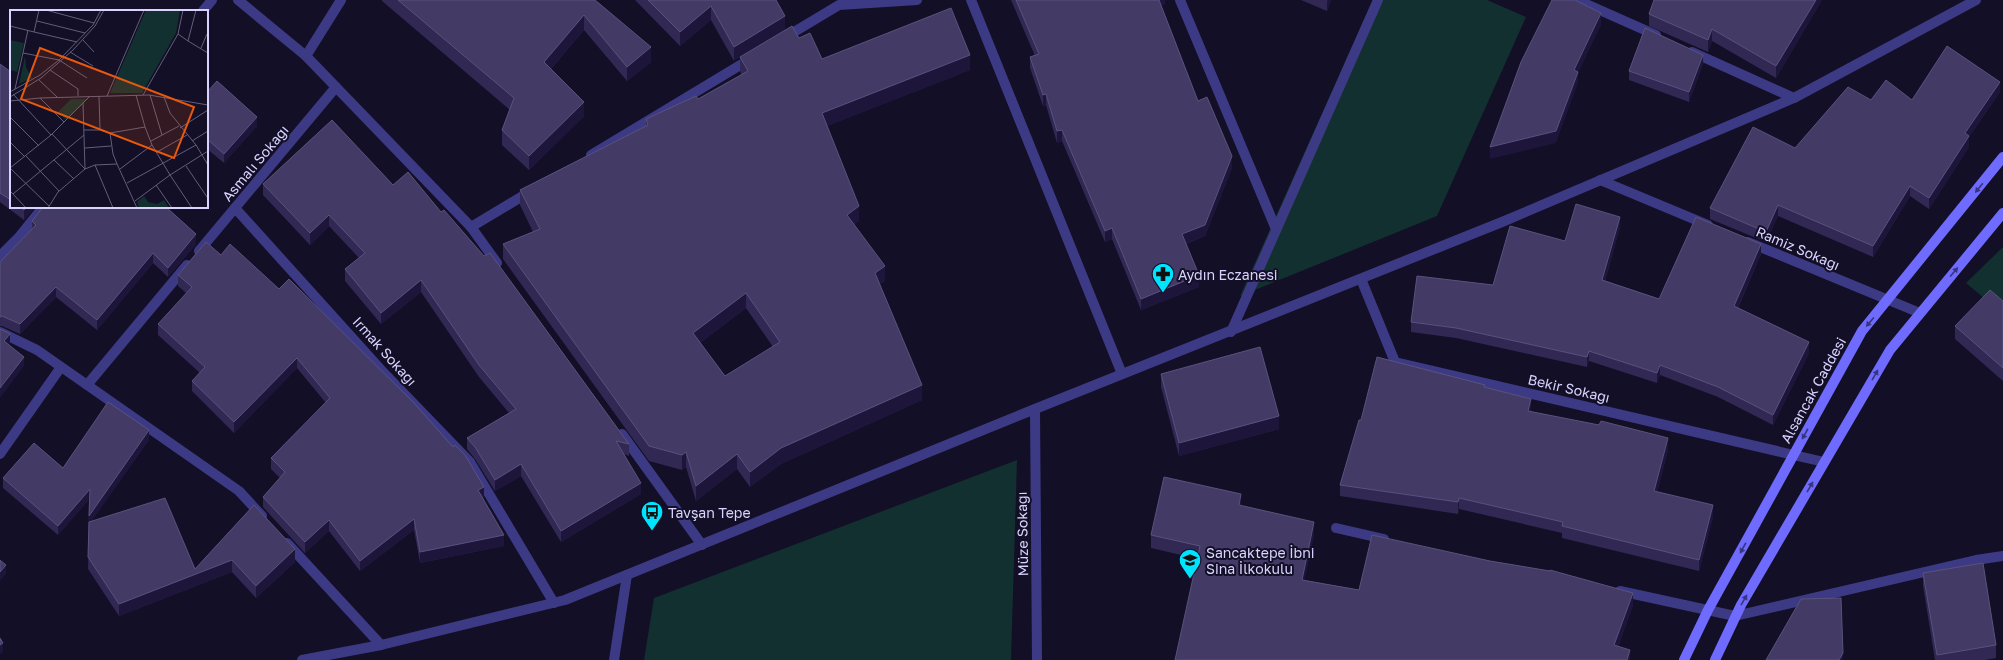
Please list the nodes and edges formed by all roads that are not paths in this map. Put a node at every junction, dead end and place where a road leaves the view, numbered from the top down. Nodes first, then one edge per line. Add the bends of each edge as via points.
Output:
1 (212, 0) edge
2 (238, 0) edge
3 (341, 0) edge
4 (917, 0) edge
5 (971, 0) edge
6 (1180, 0) edge
7 (1378, 0) edge
8 (1576, 0) edge
9 (1976, 0) edge
10 (838, 3) edge
11 (204, 10) edge
12 (1664, 39) edge
13 (778, 42) edge
14 (1685, 49) edge
15 (764, 50) edge
16 (306, 56) junction
17 (336, 87) junction
18 (1794, 98) junction
19 (2003, 158) edge
20 (580, 162) edge
21 (1600, 180) junction
22 (539, 186) edge
23 (42, 208) edge
24 (235, 208) junction
25 (2003, 213) edge
26 (471, 227) junction
27 (1715, 228) edge
28 (1276, 229) junction
29 (1737, 237) edge
30 (0, 256) edge
31 (504, 272) edge
32 (1361, 279) junction
33 (1888, 300) junction
34 (1920, 313) junction
35 (0, 332) edge
36 (1231, 332) junction
37 (61, 367) junction
38 (1122, 374) junction
39 (87, 385) junction
40 (1035, 409) junction
41 (614, 424) edge
42 (0, 454) edge
43 (1793, 455) junction
44 (1824, 462) junction
45 (271, 525) edge
46 (1336, 528) dead end
47 (281, 537) edge
48 (1391, 540) edge
49 (702, 545) junction
50 (2003, 556) edge
51 (627, 575) junction
52 (1608, 588) edge
53 (554, 603) junction
54 (1708, 610) junction
55 (1735, 616) junction
56 (381, 645) junction
57 (302, 660) edge
58 (614, 660) edge
59 (1037, 660) edge
60 (1684, 660) edge
61 (1715, 660) edge

1 - 11 street
2 - 16 street
3 - 16 street
4 - 10 street
5 - 38 street
6 - 28 street
7 - 28 street
8 - 12 street
9 - 18 street
10 - 13 street
14 - 18 street
15 - 20 street
16 - 17 street
17 - 24 street, Asmalı Sokağı
17 - 26 street
18 - 21 street
19 -> 33 street, Alsancak Caddesi
21 - 27 street
21 - 32 street
22 - 26 street
23 - 30 street via 19,238
24 - 39 street, Asmalı Sokağı
24 - 53 street, Irmak Sokağı via 384,372 470,462
34 -> 25 street
26 - 31 street
28 - 36 street
29 - 33 street, Ramiz Sokağı
32 - 36 street
32 - 43 street, Bekir Sokağı via 1395,362
33 - 34 street, Ramiz Sokağı
33 -> 43 street, Alsancak Caddesi via 1862,331
44 -> 34 street via 1890,350
35 - 37 street via 37,350
36 - 38 street
37 - 39 street
37 - 42 street
38 - 40 street
39 - 45 street via 240,491
40 - 49 street
40 - 59 street, Müze Sokağı
41 - 49 street
43 - 44 street, Bekir Sokağı
43 -> 54 street, Alsancak Caddesi
55 -> 44 street
46 - 48 street
47 - 56 street
49 - 51 street
50 - 55 street
51 - 53 street
51 - 58 street
52 - 54 street
53 - 56 street
54 - 55 street
54 - 60 street, Alsancak Caddesi
55 - 61 street
56 - 57 street

